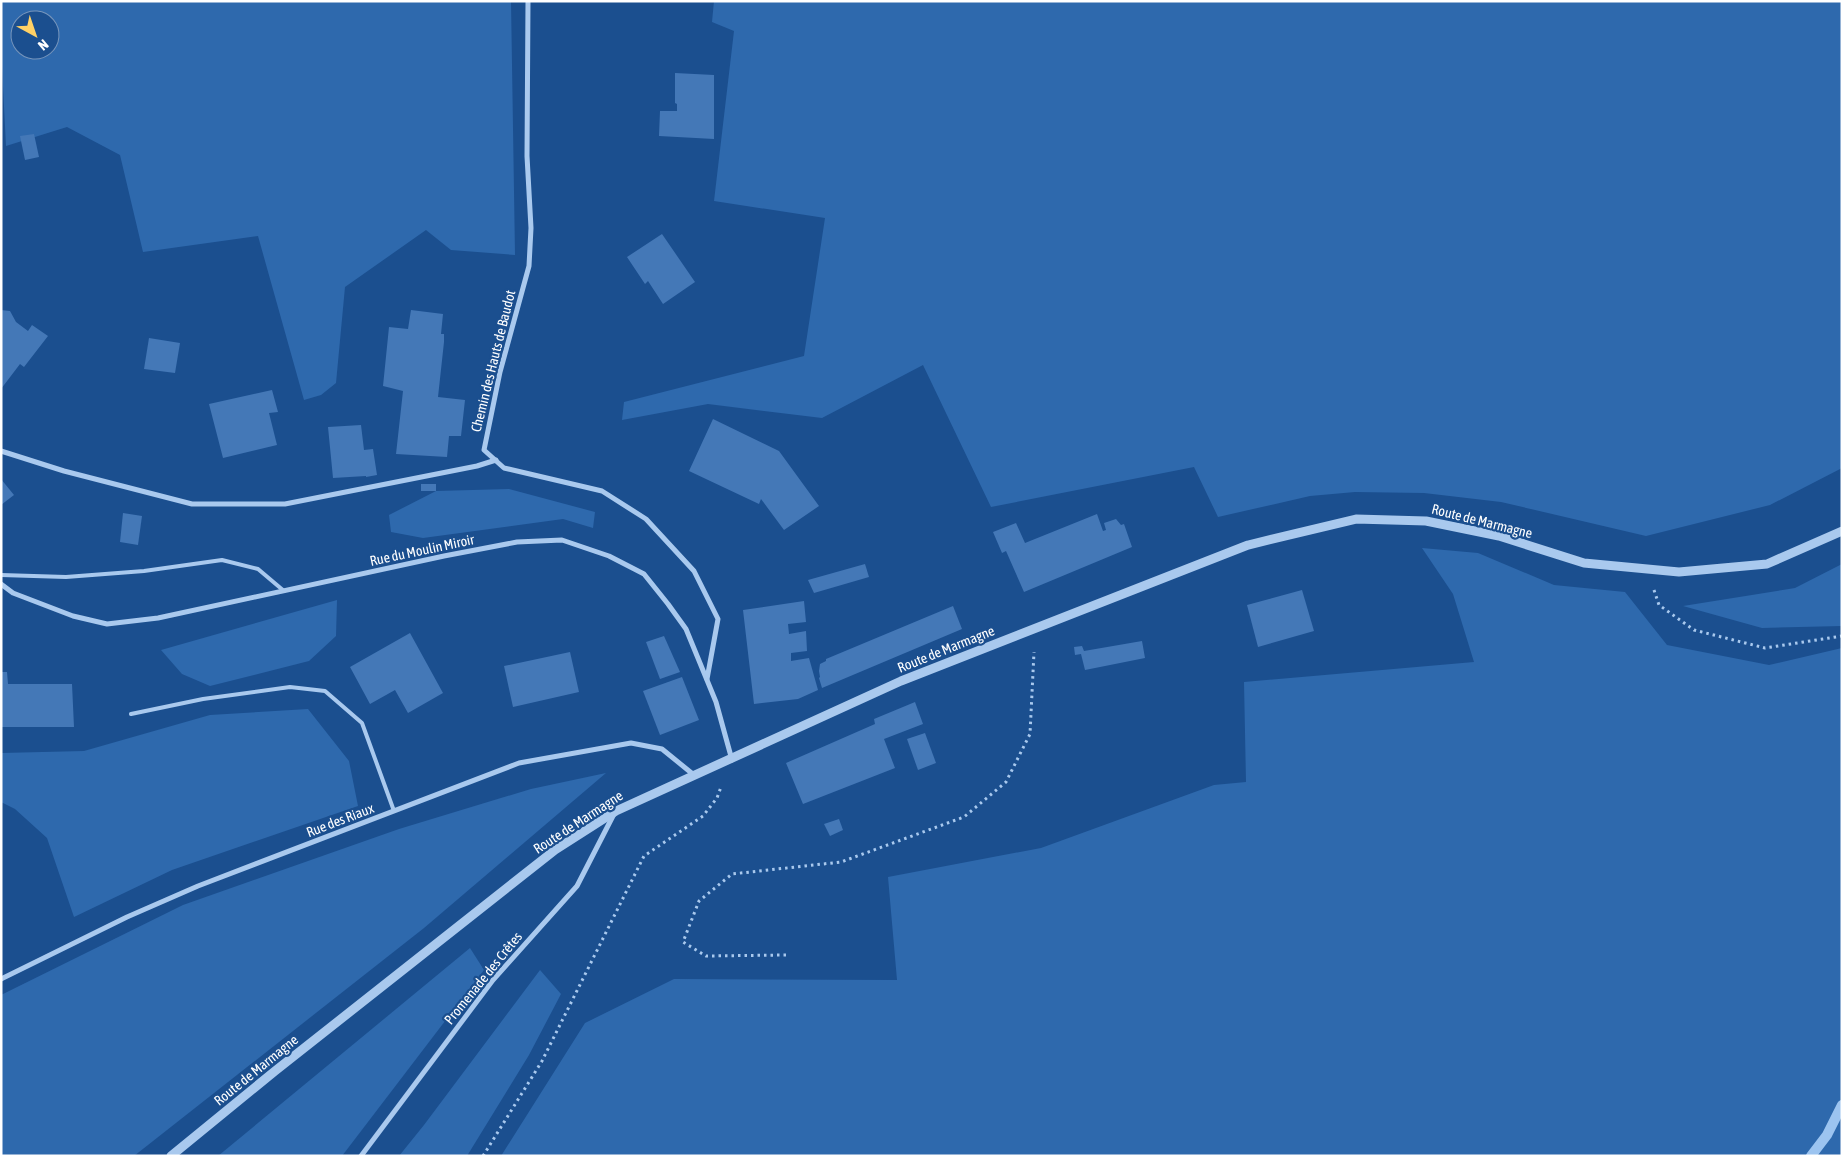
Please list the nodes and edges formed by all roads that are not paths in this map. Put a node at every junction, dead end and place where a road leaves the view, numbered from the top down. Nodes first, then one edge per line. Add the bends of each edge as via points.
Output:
1 (528, 1) edge
2 (1, 451) edge
3 (496, 460) junction
4 (1842, 531) edge
5 (1, 575) edge
6 (1, 584) edge
7 (284, 591) junction
8 (707, 681) junction
9 (131, 714) dead end
10 (732, 760) junction
11 (694, 775) junction
12 (394, 811) junction
13 (616, 811) junction
14 (1, 979) edge
15 (171, 1156) edge
16 (361, 1156) edge

1 - 3 street, Chemin des Hauts de Baudot via 529,266 500,372 484,450
2 - 3 street via 192,504 285,504
3 - 8 street via 504,468 602,491 646,519 694,571 718,619
4 - 10 street, Route de Marmagne via 1767,564 1679,572 1584,563 1499,536 1426,521 1356,519 1248,545 901,681
5 - 7 lane via 66,577 222,560 258,569
6 - 7 street, Rue du Moulin Miroir via 22,597 73,616 107,624 158,618
7 - 8 street, Rue du Moulin Miroir via 517,542 562,540 609,556 644,574 686,629
8 - 10 street, Rue du Moulin Miroir
9 - 12 lane via 203,698 290,687 326,691 362,723
10 - 11 street, Route de Marmagne
11 - 12 street, Rue des Riaux via 662,749 631,742 519,763
11 - 13 street, Route de Marmagne
12 - 14 street, Rue des Riaux via 198,886 126,917
13 - 15 street, Route de Marmagne via 555,850
13 - 16 street, Promenade des Crêtes via 577,886 493,980

